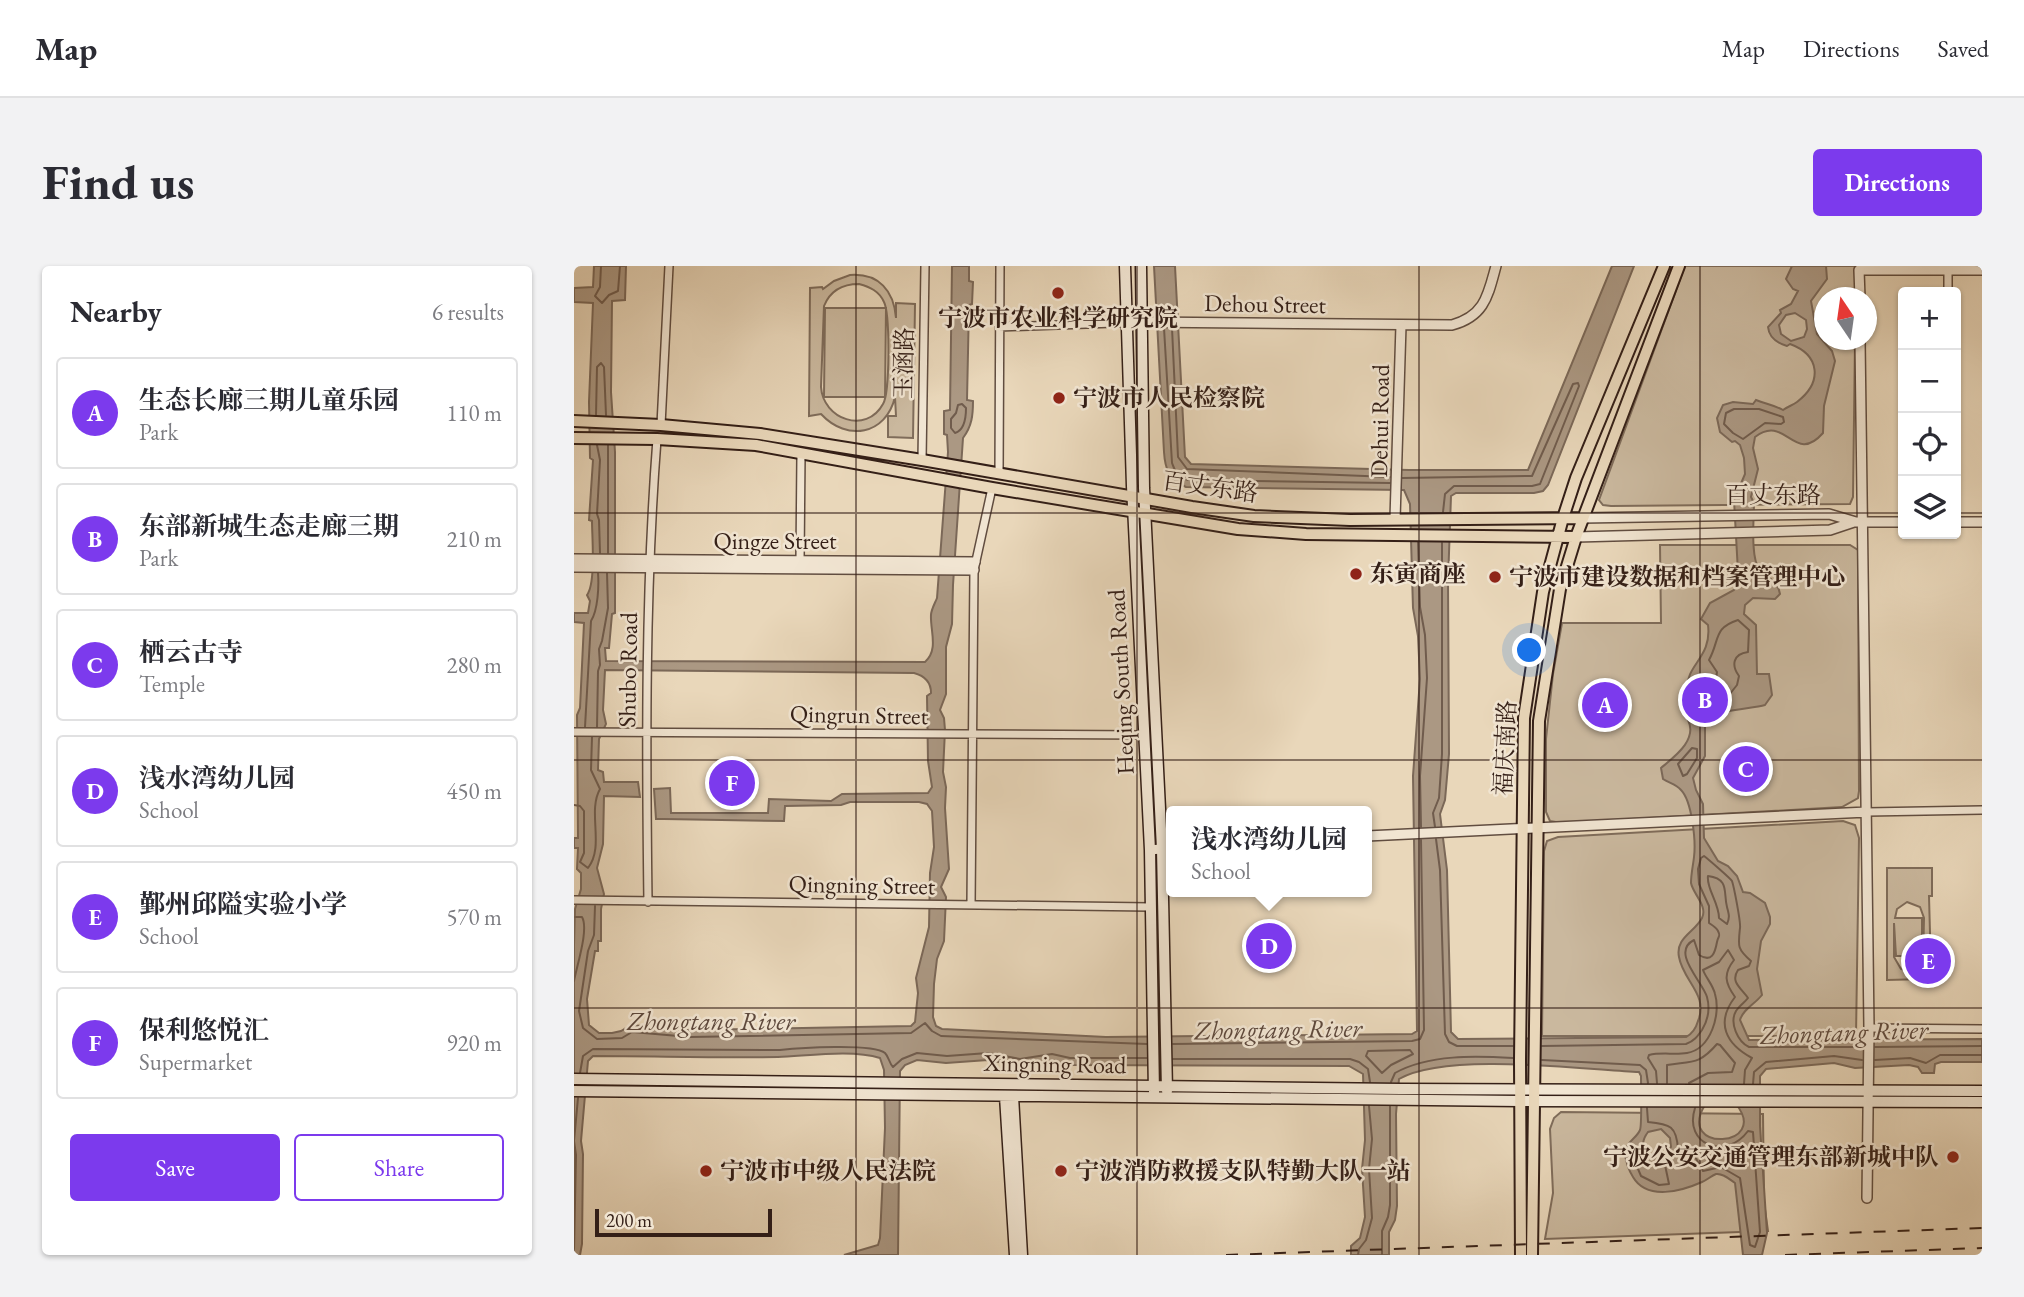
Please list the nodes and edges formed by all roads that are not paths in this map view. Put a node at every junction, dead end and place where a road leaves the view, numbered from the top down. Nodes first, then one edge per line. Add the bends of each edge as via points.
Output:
1 (669, 266) edge
2 (925, 266) edge
3 (1000, 266) edge
4 (1125, 266) edge
5 (1141, 266) edge
6 (1496, 266) edge
7 (1664, 266) edge
8 (1679, 266) edge
9 (1948, 268) edge
10 (1982, 270) edge
11 (1860, 287) edge
12 (1948, 287) edge
13 (1143, 322) junction
14 (1128, 324) junction
15 (1401, 325) junction
16 (999, 327) junction
17 (1860, 350) edge
18 (574, 421) edge
19 (661, 425) junction
20 (574, 438) edge
21 (657, 439) junction
22 (801, 454) junction
23 (922, 460) junction
24 (999, 474) junction
25 (992, 488) junction
26 (1133, 497) junction
27 (1145, 499) junction
28 (1139, 513) junction
29 (1563, 518) junction
30 (1582, 518) junction
31 (1395, 519) junction
32 (1859, 522) junction
33 (1898, 522) edge
34 (1961, 522) edge
35 (1982, 522) edge
36 (1558, 537) junction
37 (1576, 537) junction
38 (574, 559) edge
39 (800, 561) junction
40 (650, 563) junction
41 (974, 566) junction
42 (574, 567) edge
43 (574, 732) edge
44 (646, 733) junction
45 (1144, 735) junction
46 (972, 736) junction
47 (1982, 810) edge
48 (1867, 812) junction
49 (1538, 829) junction
50 (1522, 830) junction
51 (1372, 836) edge
52 (1166, 848) edge
53 (1150, 850) junction
54 (574, 900) edge
55 (648, 902) junction
56 (971, 905) junction
57 (1150, 907) junction
58 (1869, 1029) junction
59 (1982, 1029) edge
60 (574, 1079) edge
61 (874, 1088) junction
62 (907, 1089) junction
63 (574, 1091) edge
64 (1167, 1091) junction
65 (1982, 1091) edge
66 (1154, 1092) junction
67 (1401, 1094) junction
68 (1520, 1095) junction
69 (1536, 1095) junction
70 (1009, 1096) junction
71 (1764, 1097) junction
72 (1870, 1097) junction
73 (1982, 1102) edge
74 (1867, 1198) dead end
75 (1015, 1255) edge
76 (1022, 1255) edge
77 (1521, 1255) edge
78 (1532, 1255) edge

1 - 19 street
2 - 23 street, 玉涵路
3 - 16 street
4 - 14 main road, Heqing South Road
5 - 13 main road, Heqing South Road
6 - 15 street, Dehou Street via 1486,301 1464,322
7 - 29 main road, 福庆南路
8 - 30 main road, 福庆南路
9 - 10 street
9 - 11 street via 1860,270
9 - 12 street
13 - 14 street, Dehou Street
13 - 15 street, Dehou Street
13 - 27 main road, Heqing South Road
14 - 16 street, Dehou Street
14 - 26 main road, Heqing South Road
15 - 31 street, Dehui Road
16 - 24 street
17 - 32 street
18 - 19 main road, 百丈东路
19 - 23 main road, 百丈东路 via 760,434
20 - 21 main road, 百丈东路
21 - 22 main road, 百丈东路
21 - 40 street, Shubo Road
22 - 25 main road, 百丈东路
22 - 39 street
23 - 24 main road, 百丈东路
24 - 26 main road, 百丈东路
25 - 28 main road, 百丈东路
25 - 41 street
26 - 27 main road, 百丈东路
26 - 28 main road, Heqing South Road
27 - 28 main road, Heqing South Road
27 - 31 main road, 百丈东路 via 1267,517
28 - 36 main road, 百丈东路 via 1272,532
28 - 45 main road, Heqing South Road
28 - 52 main road, Heqing South Road
29 - 30 main road, 百丈东路
29 - 31 main road, 百丈东路
29 - 36 main road, 福庆南路
30 - 32 street, 百丈东路 via 1829,514
30 - 37 main road, 福庆南路
32 - 33 street
32 - 37 street, 百丈东路 via 1830,530
32 - 48 street
34 - 35 street
36 - 37 main road, 百丈东路
36 - 50 main road, 福庆南路 via 1543,592 1524,718
37 - 49 main road, 福庆南路 via 1560,589 1539,721
38 - 40 street, Qingze Street
39 - 40 street, Qingze Street
39 - 41 street, Qingze Street
40 - 41 street, Qingze Street
40 - 42 street, Qingze Street
40 - 44 street, Shubo Road
41 - 46 street
43 - 44 street, Qingrun Street
44 - 46 street, Qingrun Street
44 - 55 street, Shubo Road
45 - 46 street, Qingrun Street
45 - 53 main road, Heqing South Road
46 - 56 street
47 - 48 street
48 - 49 street
48 - 58 street
49 - 50 street
49 - 69 main road, 福庆南路
50 - 51 street
50 - 68 main road, 福庆南路
52 - 53 street
52 - 64 main road, Heqing South Road
53 - 57 main road, Heqing South Road
54 - 55 street, Qingning Street
55 - 56 street, Qingning Street
56 - 57 street, Qingning Street
57 - 66 main road, Heqing South Road
58 - 59 street
58 - 72 street
60 - 61 main road
61 - 62 main road
61 - 63 main road
62 - 66 main road, Xingning Road
62 - 70 main road
64 - 66 main road
64 - 67 main road via 1360,1099
64 - 67 main road via 1361,1088
65 - 72 main road
66 - 70 main road
67 - 68 main road
68 - 69 main road
68 - 77 main road, 福庆南路
69 - 71 main road via 1630,1100
69 - 71 main road via 1629,1089
69 - 78 main road, 福庆南路
70 - 75 main road
70 - 76 main road
71 - 72 main road
72 - 73 main road
72 - 74 street

